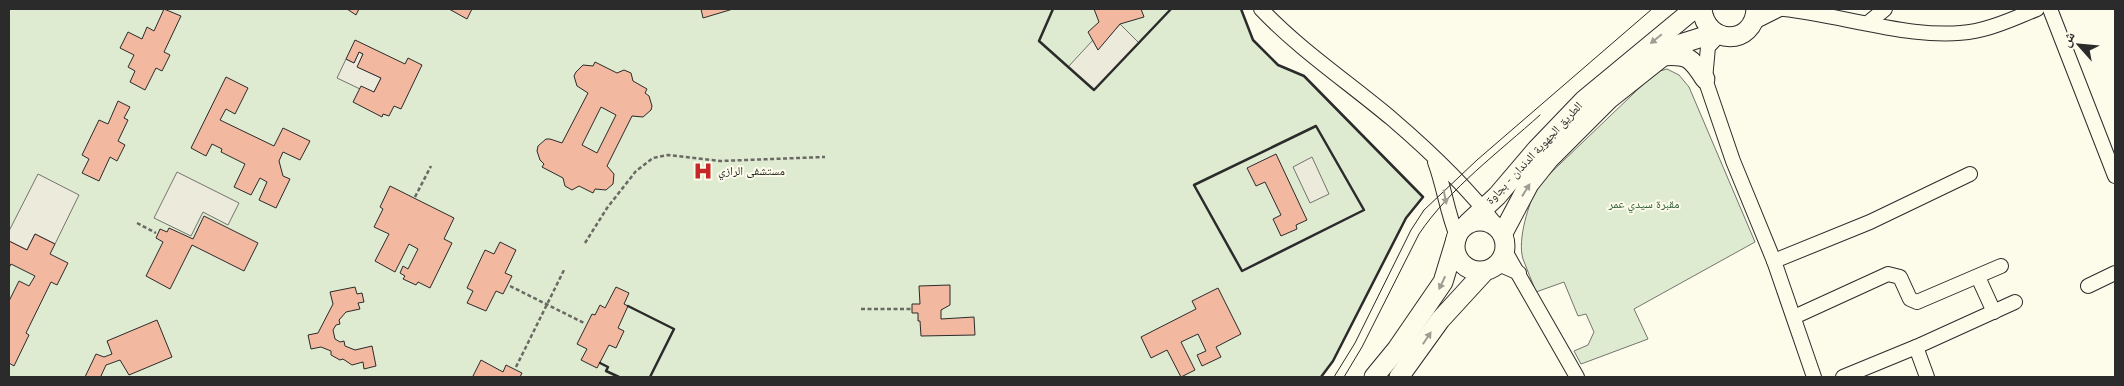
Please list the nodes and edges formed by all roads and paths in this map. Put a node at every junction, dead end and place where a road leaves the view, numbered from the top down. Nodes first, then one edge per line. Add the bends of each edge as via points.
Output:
1 (1260, 9) edge
2 (1694, 9) edge
3 (1702, 9) edge
4 (1780, 9) edge
5 (1784, 9) edge
6 (1885, 9) edge
7 (2037, 9) edge
8 (2050, 9) edge
9 (1755, 15) edge
10 (1868, 23) junction
11 (1717, 34) junction
12 (1661, 56) junction
13 (1705, 80) junction
14 (826, 157) dead end
15 (1434, 158) junction
16 (431, 166) dead end
17 (1970, 174) dead end
18 (2115, 176) edge
19 (415, 197) dead end
20 (1483, 208) junction
21 (136, 223) dead end
22 (1499, 229) junction
23 (1462, 230) junction
24 (156, 233) dead end
25 (585, 243) dead end
26 (1505, 251) junction
27 (1774, 261) junction
28 (2001, 266) dead end
29 (565, 268) dead end
30 (1489, 270) junction
31 (2115, 273) edge
32 (1518, 274) junction
33 (1978, 277) junction
34 (510, 286) dead end
35 (2088, 286) dead end
36 (2015, 302) dead end
37 (547, 305) junction
38 (861, 309) dead end
39 (911, 309) dead end
40 (1994, 312) junction
41 (1794, 317) junction
42 (584, 323) dead end
43 (1916, 347) junction
44 (516, 367) dead end
45 (1374, 377) edge
46 (1399, 377) edge
47 (1577, 377) edge
48 (1814, 377) edge
49 (1843, 377) edge
50 (1927, 377) edge

1 - 15 street
2 -> 20 main road, الطريق الجهوية الدندان - بجاوة via 1584,100
3 - 11 main road via 1706,23
4 - 9 street
5 - 10 street
6 - 10 street
7 - 10 street via 1991,27 1960,33
8 - 18 street
9 - 11 main road, الطريق الجهوية الدندان - بجاوة via 1743,34
11 - 12 main road, الطريق الجهوية الدندان - بجاوة via 1677,45
11 - 13 street via 1708,47
12 - 13 main road via 1681,55 1690,59
22 -> 12 main road, الطريق الجهوية الدندان - بجاوة via 1548,159 1609,99
13 - 27 street via 1733,161
14 - 25 path via 720,161 668,155 653,158 636,171
15 - 20 street
15 -> 23 street via 1447,212
16 - 19 path
17 - 27 street via 1870,222
20 - 22 street
20 - 23 main road, الطريق الجهوية الدندان - بجاوة
21 - 24 path
22 - 23 main road via 1484,220 1476,220
22 - 26 main road via 1506,245
23 - 30 main road via 1455,244 1458,259 1470,269
23 -> 45 main road, الطريق الجهوية الدندان - بجاوة via 1443,282 1398,350
26 - 30 main road via 1503,258
26 - 32 street
27 - 41 street
28 - 33 street
29 - 37 path
30 - 32 street via 1503,266
46 -> 30 main road via 1440,320
31 - 35 street
32 - 47 street
33 - 40 street
33 - 41 street via 1917,302 1910,299 1900,277 1888,274
34 - 37 path
36 - 40 street
37 - 42 path
37 - 44 path
38 - 39 path
40 - 43 street
41 - 48 street
43 - 49 street
43 - 50 street

